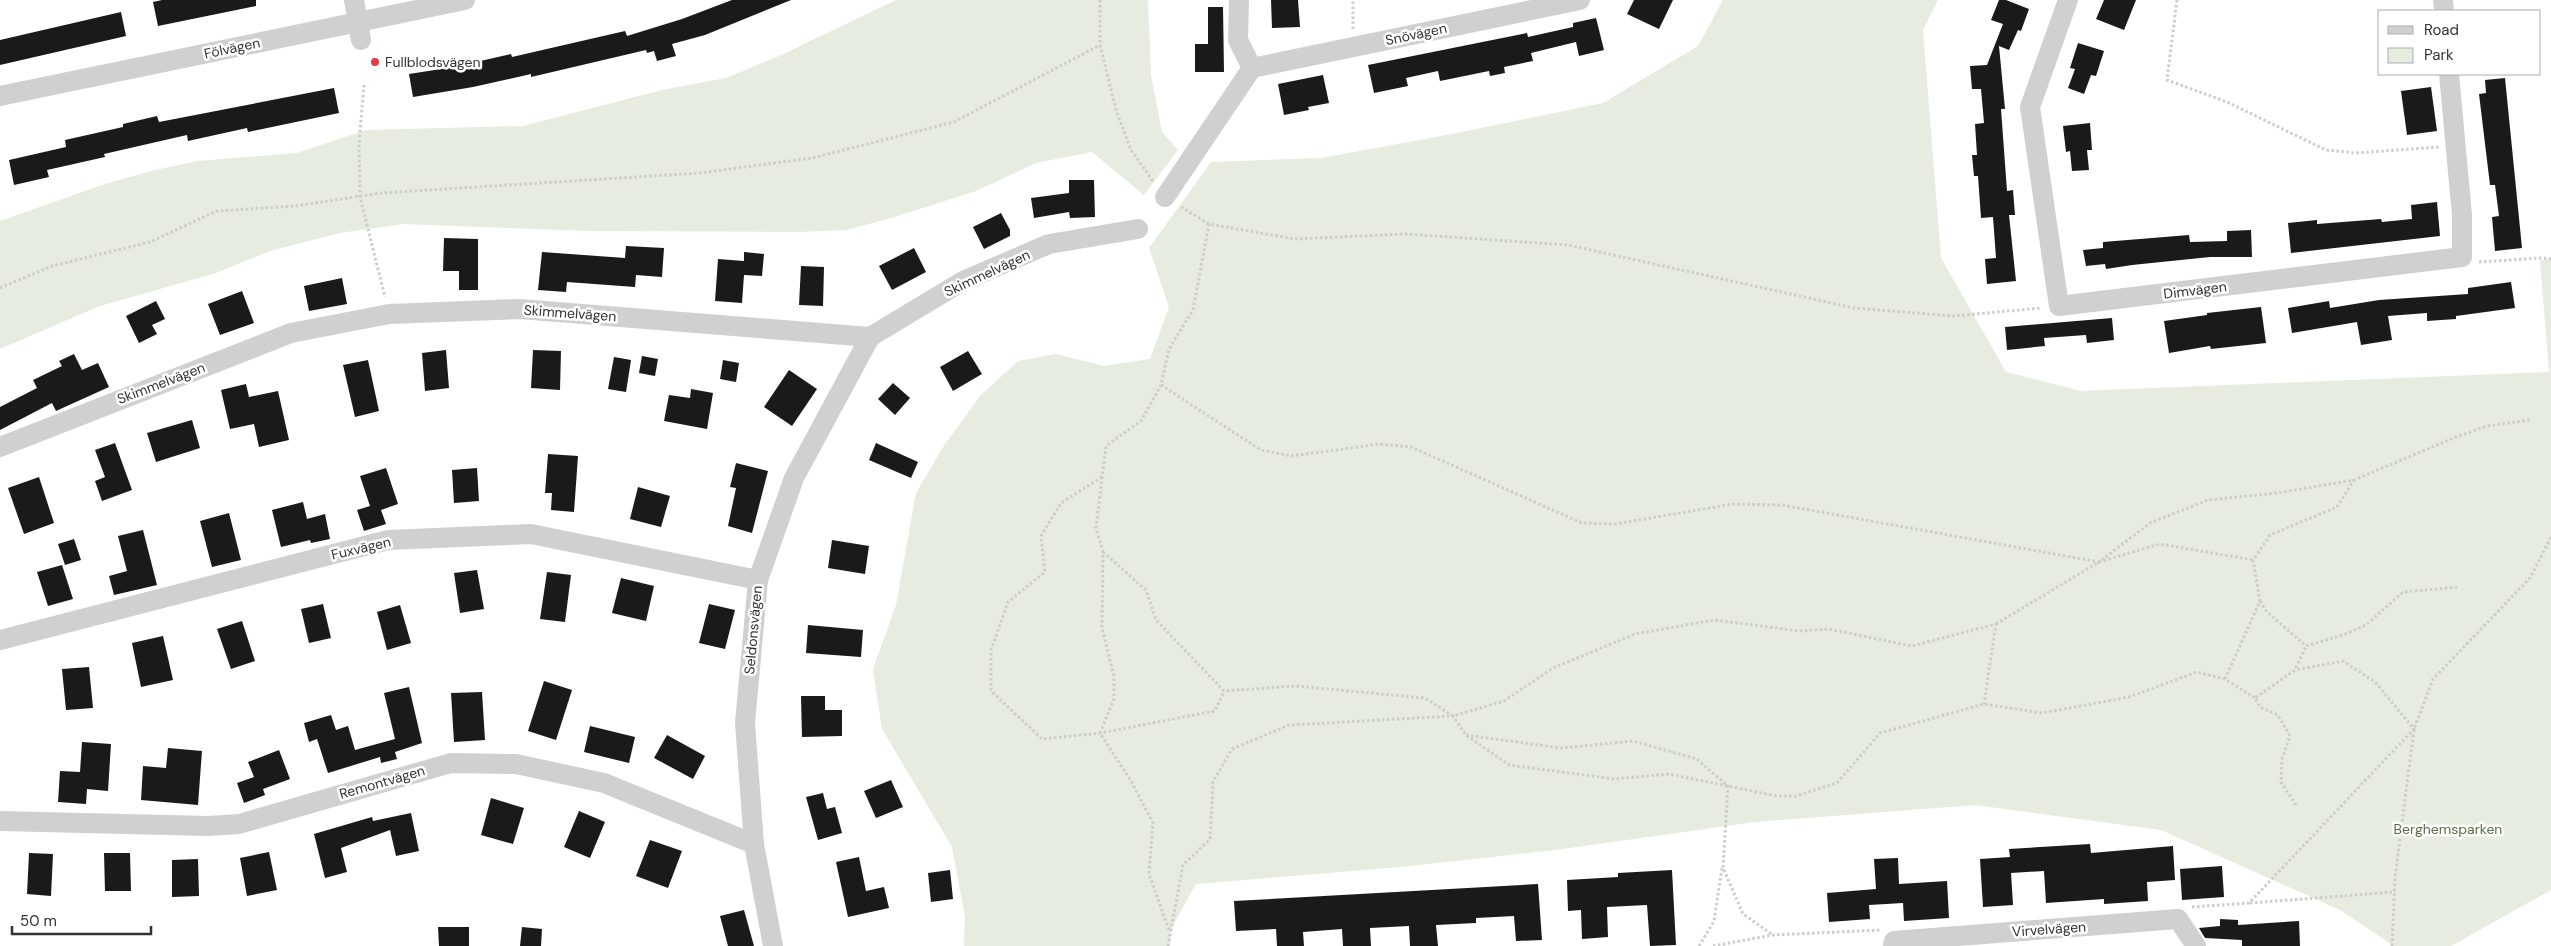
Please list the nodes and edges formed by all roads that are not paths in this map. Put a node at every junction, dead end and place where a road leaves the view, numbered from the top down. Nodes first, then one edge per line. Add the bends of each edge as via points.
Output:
1 (354, 0) edge
2 (465, 0) edge
3 (1239, 0) edge
4 (1580, 0) edge
5 (2068, 0) edge
6 (360, 31) junction
7 (1252, 68) junction
8 (2450, 75) edge
9 (0, 96) edge
10 (1165, 197) road end
11 (1138, 229) dead end
12 (870, 337) junction
13 (0, 448) edge
14 (758, 580) junction
15 (0, 640) edge
16 (0, 821) edge
17 (754, 844) junction
18 (1893, 944) edge
19 (773, 946) edge
20 (2196, 946) edge

1 - 6 street
2 - 6 street, Fölvägen
3 - 7 street via 1238,40
4 - 7 street, Snövägen
5 - 8 street, Dimvägen via 2030,107 2059,306 2462,257 2462,215
6 - 9 street, Fölvägen
7 - 10 street
11 - 12 street, Skimmelvägen via 1050,244 963,281
12 - 13 street, Skimmelvägen via 520,309 389,314 291,333
12 - 14 street, Seldonsvägen via 794,478
14 - 15 street, Fuxvägen via 532,534 388,540
14 - 17 street, Seldonsvägen via 745,723
16 - 17 street, Remontvägen via 240,824 451,762 516,764 604,783
17 - 19 street, Seldonsvägen
18 - 20 street, Virvelvägen via 2178,919

